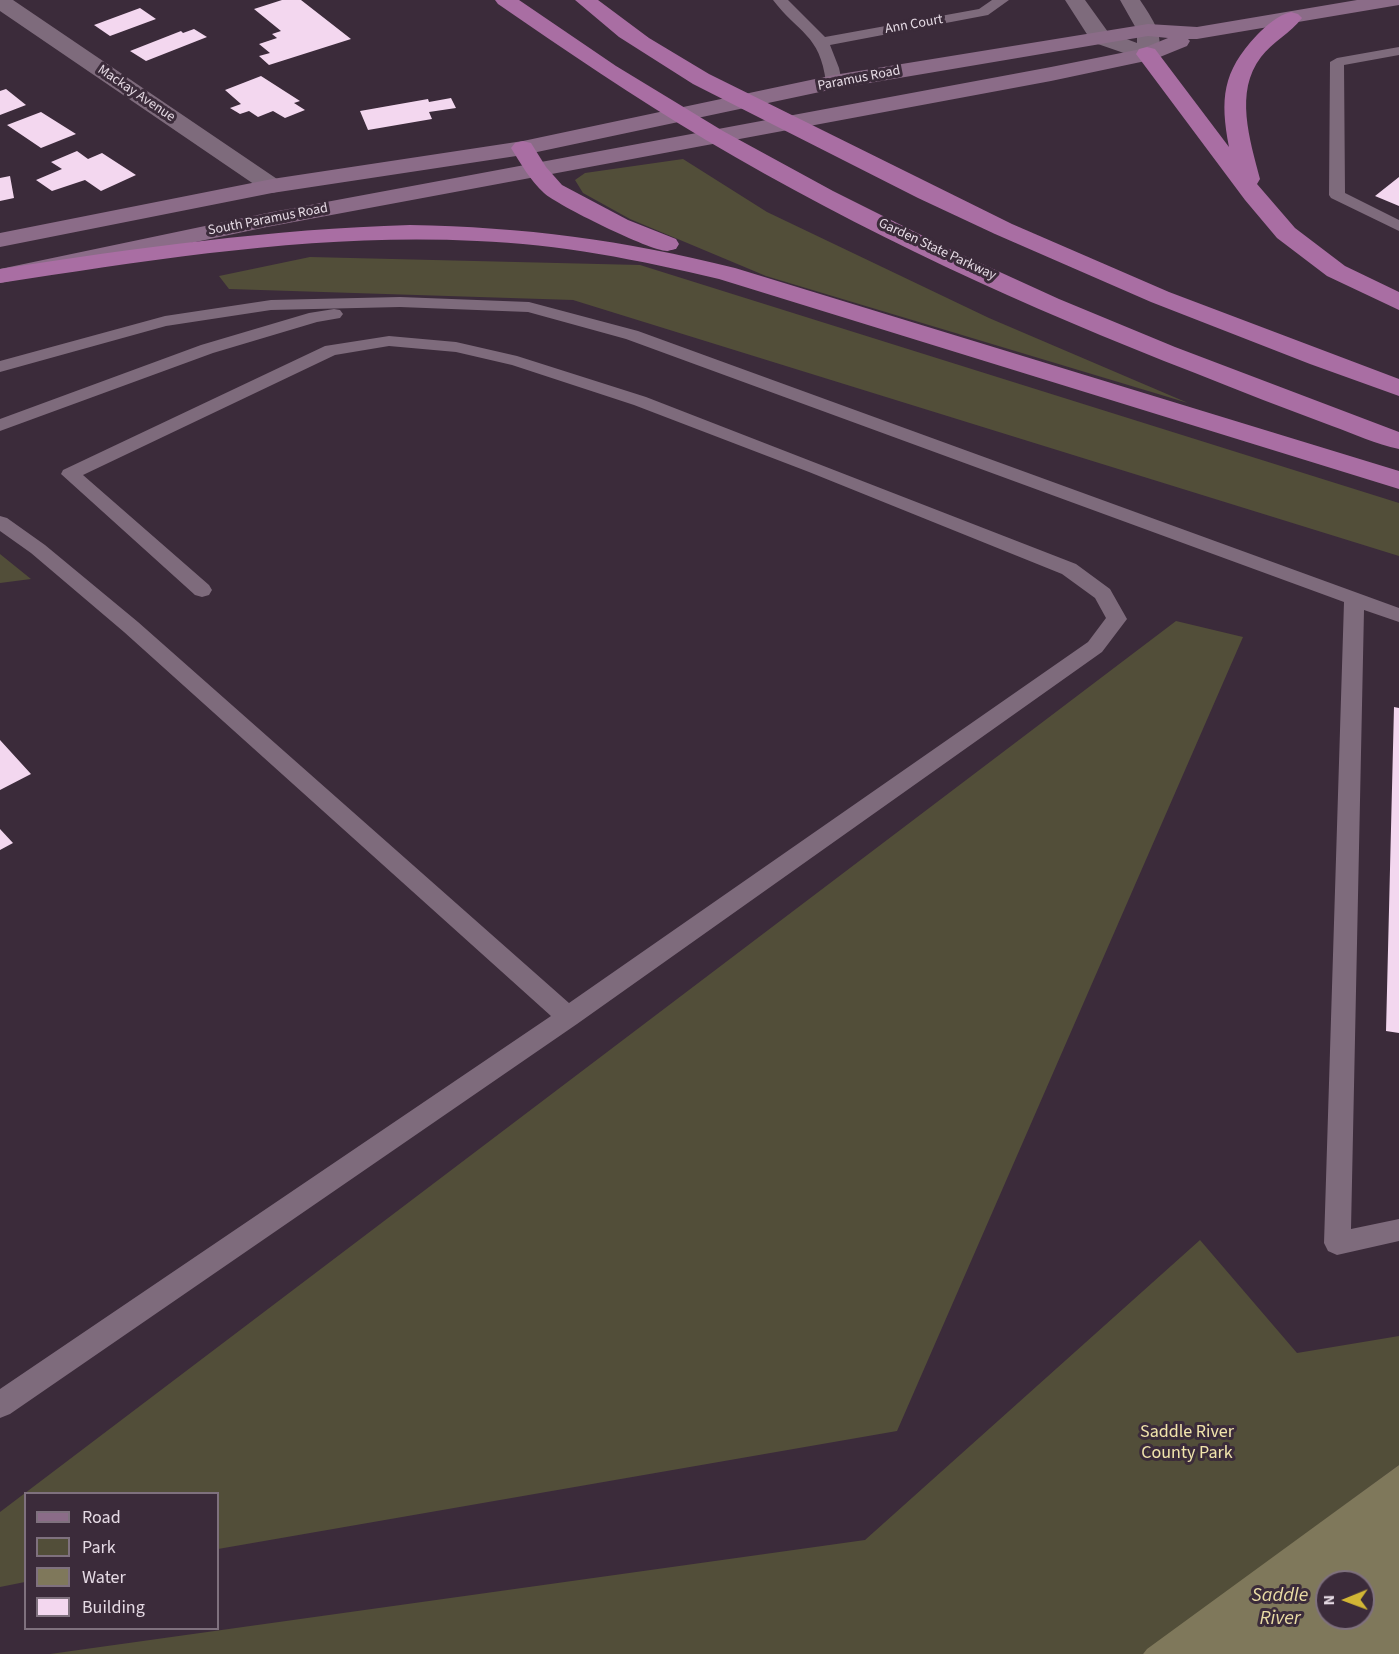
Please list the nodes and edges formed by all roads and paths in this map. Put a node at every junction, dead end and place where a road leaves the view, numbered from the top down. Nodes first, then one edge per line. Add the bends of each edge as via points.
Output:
1 (505, 0) edge
2 (585, 0) edge
3 (780, 0) edge
4 (1002, 0) edge
5 (1075, 0) edge
6 (1130, 0) edge
7 (1395, 0) edge
8 (0, 1) edge
9 (1291, 18) junction
10 (1148, 30) junction
11 (1197, 33) junction
12 (1101, 37) junction
13 (823, 42) junction
14 (1399, 51) edge
15 (1147, 54) junction
16 (834, 82) junction
17 (523, 148) junction
18 (536, 170) junction
19 (272, 186) junction
20 (1253, 195) junction
21 (1399, 226) edge
22 (0, 240) edge
23 (0, 276) edge
24 (818, 300) junction
25 (400, 302) junction
26 (1399, 302) edge
27 (3, 365) edge
28 (1399, 388) edge
29 (0, 425) edge
30 (1399, 441) edge
31 (1399, 480) edge
32 (0, 522) edge
33 (202, 590) dead end
34 (1354, 600) junction
35 (1399, 615) edge
36 (568, 1017) junction
37 (1399, 1230) edge
38 (0, 1405) edge

1 - 30 highway, Garden State Parkway via 648,96 754,158 955,260 1112,330
2 - 28 highway via 620,29 702,80 1003,229 1154,295
3 - 13 lane
4 - 13 lane, Ann Court via 983,12
5 - 12 street
6 - 10 street
7 - 9 main road, Paramus Road
8 - 19 street, Mackay Avenue
9 - 11 main road, Paramus Road
9 - 20 highway via 1257,46 1241,68 1235,89 1234,124
10 - 11 main road, Paramus Road
10 - 12 main road, Paramus Road
10 - 15 street
11 - 15 main road, Paramus Road
12 - 15 street
12 - 16 main road, Paramus Road
13 - 16 lane via 833,66
14 - 21 lane via 1337,62 1337,195
15 - 18 main road, Paramus Road
15 - 20 highway
16 - 17 main road, Paramus Road
17 - 18 highway
17 - 19 main road, South Paramus Road
18 - 23 main road, South Paramus Road via 267,220
18 - 24 highway via 554,190 619,225
19 - 22 main road, South Paramus Road
20 - 26 highway via 1286,233 1336,271
23 - 24 highway via 276,237 459,233 547,239 641,254
24 - 31 highway
25 - 27 lane via 272,305 165,321
25 - 29 lane via 315,317 207,349
25 - 34 lane via 529,307 632,335
32 - 36 lane via 131,627
33 - 36 lane via 70,474 331,350 389,340 456,347 518,361 603,388 1069,569 1103,594 1118,619 1095,647
34 - 35 lane
34 - 37 lane via 1337,1242
36 - 38 lane

